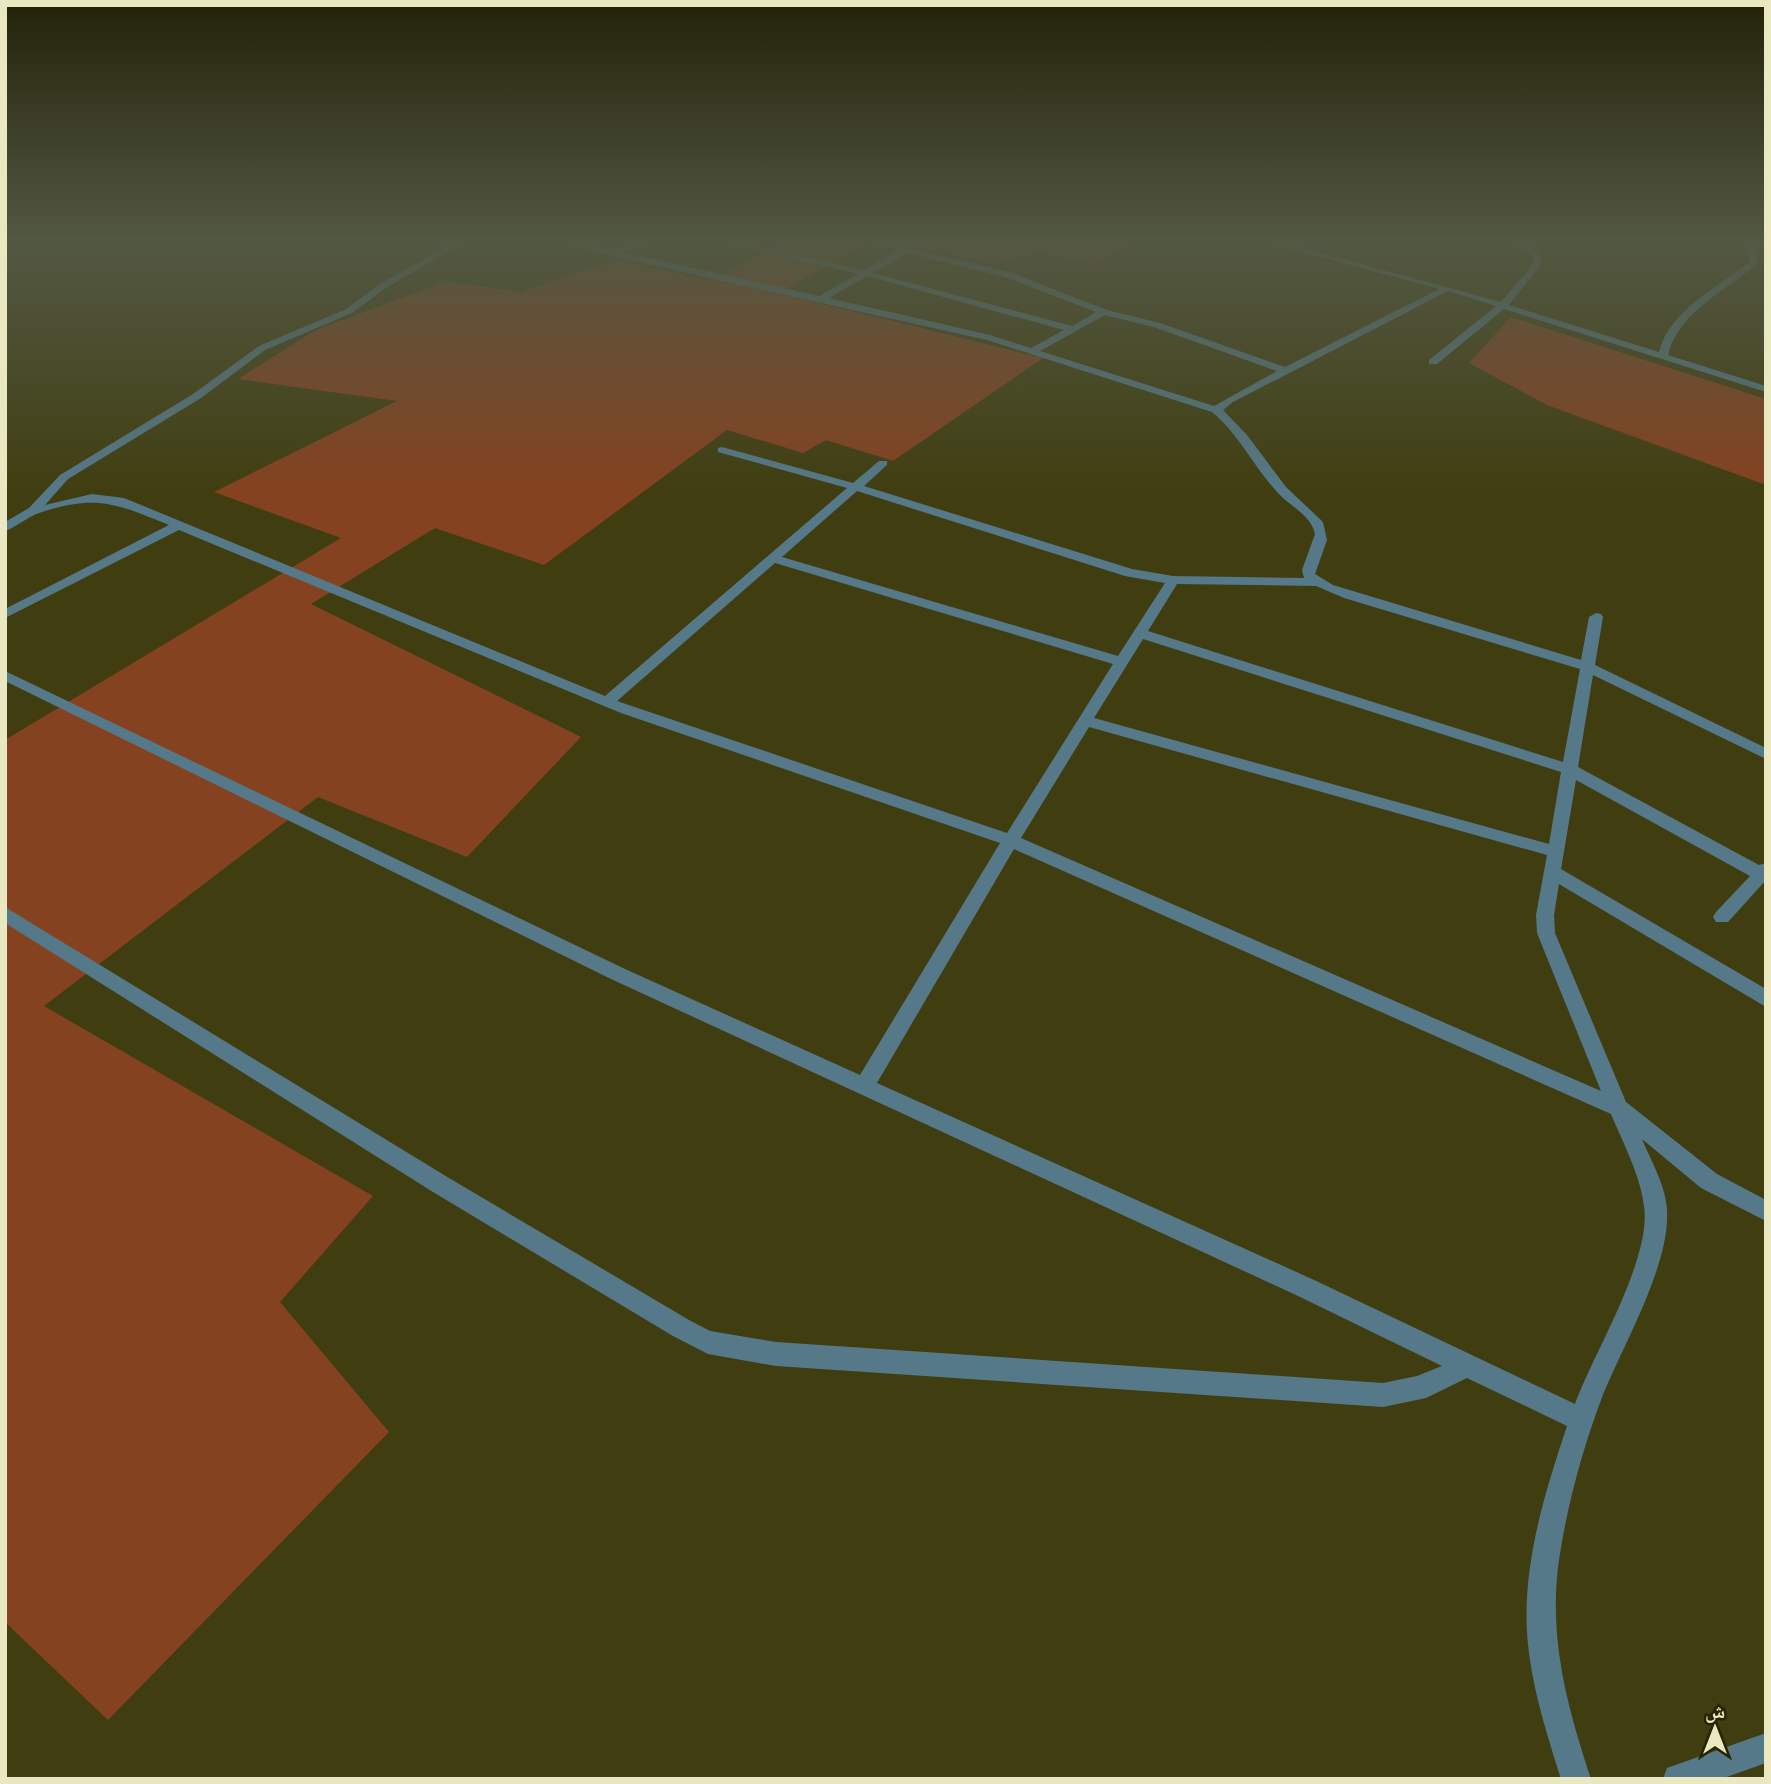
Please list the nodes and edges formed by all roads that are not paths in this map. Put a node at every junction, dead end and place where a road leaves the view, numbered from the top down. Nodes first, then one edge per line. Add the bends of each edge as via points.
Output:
1 (318, 324) edge
2 (924, 324) edge
3 (1055, 324) edge
4 (1082, 324) edge
5 (1154, 324) edge
6 (1377, 324) edge
7 (1480, 324) edge
8 (1561, 324) edge
9 (1680, 324) edge
10 (1073, 329) junction
11 (1034, 351) junction
12 (1663, 356) junction
13 (1433, 362) dead end
14 (1286, 371) junction
15 (1766, 389) edge
16 (1216, 410) junction
17 (722, 450) dead end
18 (883, 463) dead end
19 (855, 487) junction
20 (33, 511) junction
21 (179, 525) junction
22 (5, 527) edge
23 (773, 558) junction
24 (1173, 580) junction
25 (1315, 582) junction
26 (5, 614) edge
27 (1596, 617) dead end
28 (1140, 633) junction
29 (1122, 662) junction
30 (1588, 667) junction
31 (5, 675) edge
32 (607, 702) junction
33 (1086, 721) junction
34 (1766, 754) edge
35 (1571, 770) junction
36 (1011, 840) junction
37 (1556, 852) junction
38 (1764, 871) edge
39 (1553, 872) junction
40 (5, 914) edge
41 (1722, 917) dead end
42 (1766, 999) edge
43 (864, 1086) junction
44 (1619, 1108) junction
45 (1766, 1211) edge
46 (1466, 1365) junction
47 (1581, 1420) junction
48 (1766, 1748) edge
49 (1576, 1779) edge
50 (1678, 1779) edge

1 - 20 street via 262,348 197,396 64,477
2 - 11 street
3 - 10 street
4 - 10 street
5 - 14 street
6 - 14 street
7 - 13 street
8 - 12 street
9 - 12 street via 1667,340
10 - 11 street
11 - 16 street
12 - 15 street
14 - 16 street
16 - 25 street via 1244,438 1280,488 1318,525 1319,544 1308,566 1308,575
17 - 19 street
18 - 19 street
19 - 23 street
19 - 24 street via 1130,573
20 - 21 street via 107,497
20 - 22 street
21 - 26 street
21 - 32 street
23 - 29 street
23 - 32 street
24 - 25 street
24 - 28 street
25 - 30 street
27 - 30 street
28 - 29 street
28 - 35 street
29 - 33 street
30 - 34 street
30 - 35 street
31 - 43 street via 605,968
32 - 36 street
33 - 36 street
33 - 37 street
35 - 37 street
35 - 38 street
36 - 43 street
36 - 44 street
37 - 39 street
38 - 41 street
39 - 42 street
39 - 44 street via 1546,933
40 - 46 street via 441,1185 708,1342 736,1350 802,1356 1383,1395 1437,1384
43 - 46 street
44 - 45 street via 1709,1181
44 - 47 street via 1647,1176 1656,1212 1652,1243
46 - 47 street
47 - 49 street via 1546,1550 1541,1610 1546,1667
48 - 50 street

